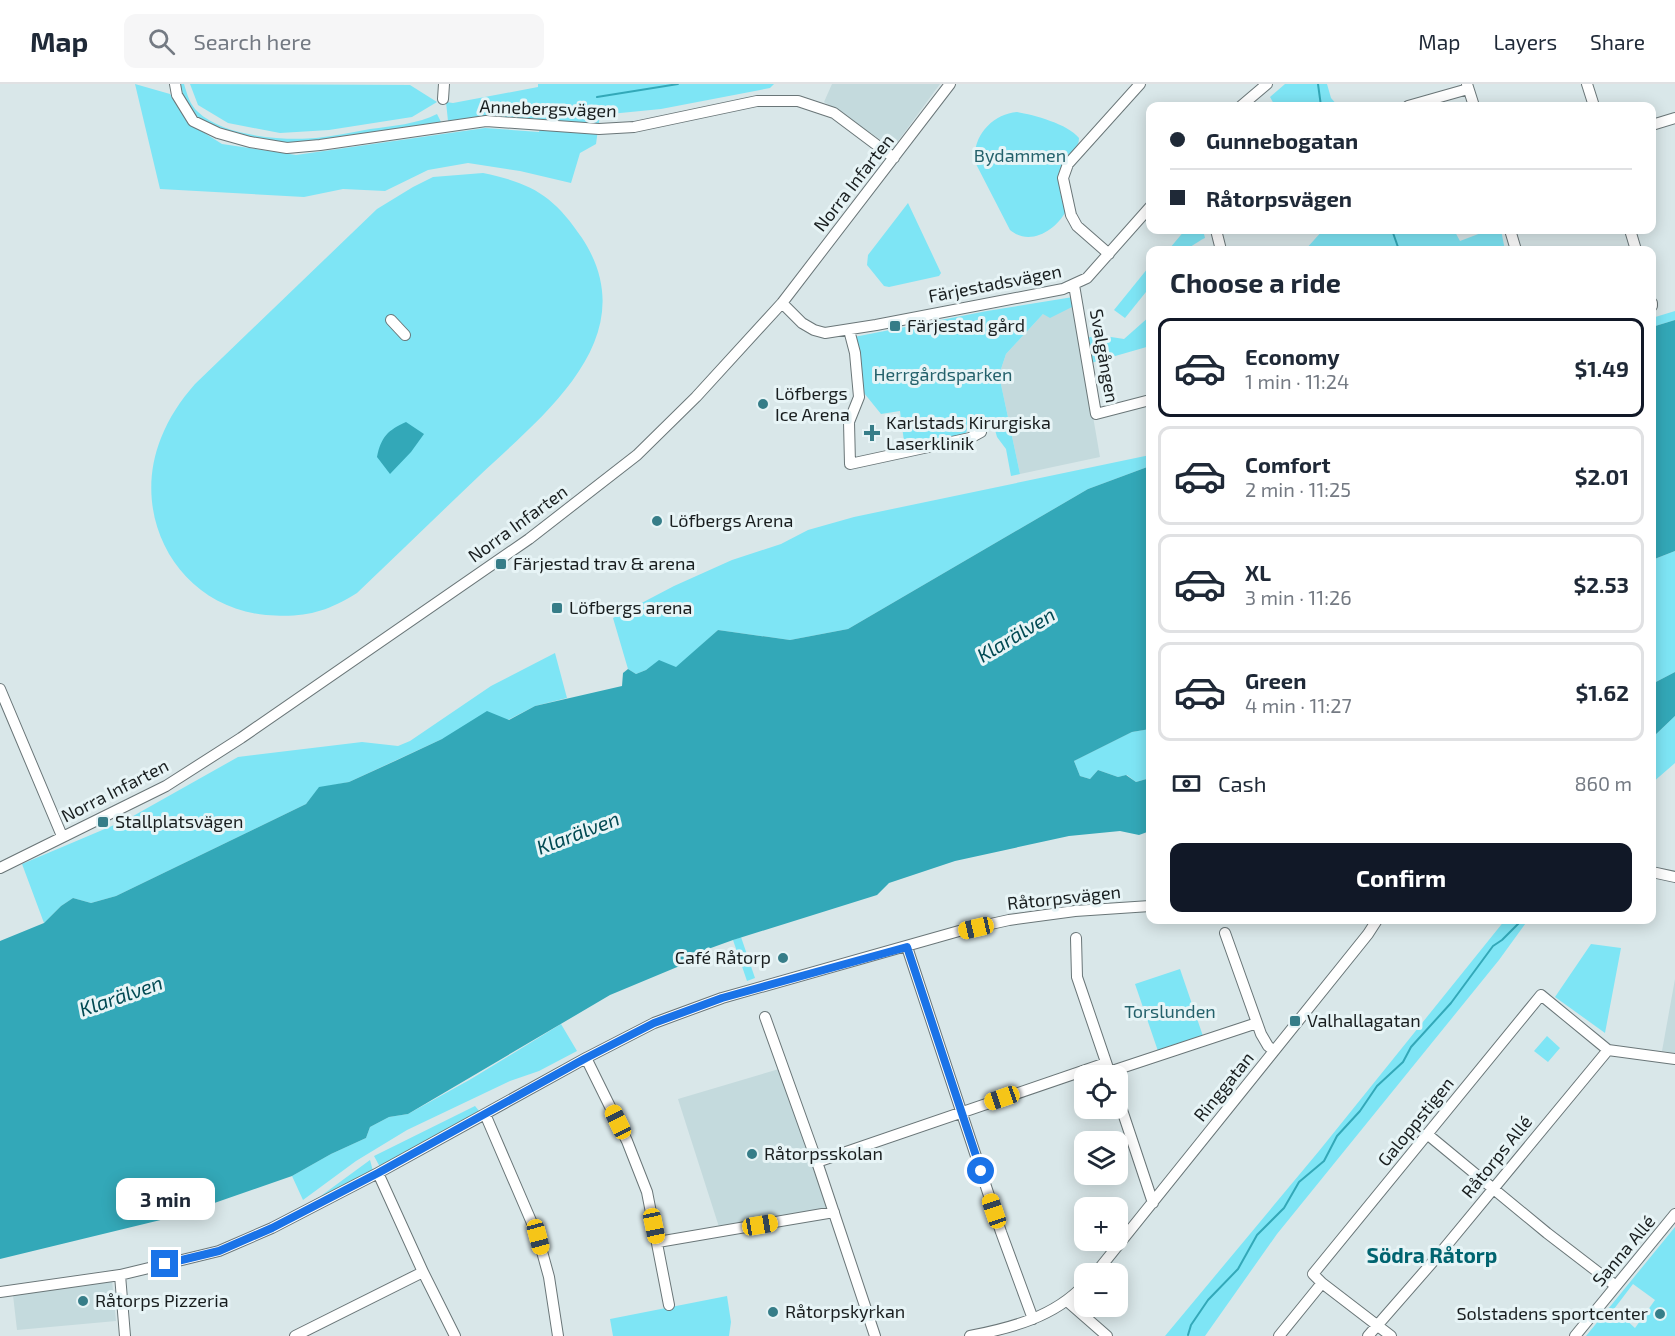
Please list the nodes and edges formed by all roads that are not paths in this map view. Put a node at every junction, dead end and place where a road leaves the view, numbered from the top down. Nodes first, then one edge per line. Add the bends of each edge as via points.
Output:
1 (175, 84) edge
2 (444, 84) edge
3 (950, 84) edge
4 (1140, 84) edge
5 (1587, 84) edge
6 (1262, 85) edge
7 (1467, 86) edge
8 (443, 99) dead end
9 (1245, 102) edge
10 (1420, 102) edge
11 (1473, 102) edge
12 (1593, 102) edge
13 (1675, 118) edge
14 (1656, 124) edge
15 (894, 158) junction
16 (1146, 212) edge
17 (1109, 254) junction
18 (1074, 285) junction
19 (782, 303) junction
20 (391, 320) dead end
21 (849, 330) junction
22 (405, 335) dead end
23 (1146, 401) edge
24 (981, 432) dead end
25 (0, 689) edge
26 (62, 836) junction
27 (0, 868) edge
28 (1656, 873) edge
29 (1675, 877) edge
30 (1146, 906) edge
31 (1374, 924) edge
32 (1225, 933) dead end
33 (1076, 938) dead end
34 (907, 947) junction
35 (765, 1017) dead end
36 (1257, 1023) junction
37 (1608, 1050) junction
38 (1274, 1052) junction
39 (586, 1058) junction
40 (1675, 1059) edge
41 (1106, 1065) edge
42 (1125, 1065) edge
43 (1074, 1080) edge
44 (961, 1112) junction
45 (485, 1114) junction
46 (1125, 1119) edge
47 (1427, 1134) junction
48 (817, 1162) junction
49 (378, 1173) junction
50 (1492, 1189) junction
51 (1153, 1203) junction
52 (834, 1212) junction
53 (1675, 1214) edge
54 (658, 1242) junction
55 (1104, 1263) edge
56 (423, 1272) junction
57 (120, 1275) junction
58 (1322, 1283) junction
59 (1616, 1286) junction
60 (0, 1292) edge
61 (1074, 1294) edge
62 (1067, 1301) junction
63 (669, 1305) dead end
64 (1033, 1319) junction
65 (1377, 1326) junction
66 (125, 1336) edge
67 (295, 1336) edge
68 (455, 1336) edge
69 (558, 1336) edge
70 (875, 1336) edge
71 (969, 1336) edge
72 (1107, 1336) edge
73 (1279, 1336) edge
74 (1368, 1336) edge
75 (1391, 1336) edge
76 (1575, 1336) edge

1 - 15 street, Annebergsvägen via 177,95 193,120 218,133 287,148 486,121 599,129 634,127 757,101 798,101 834,113
2 - 8 street
3 - 15 street, Norra Infarten
4 - 17 street via 1068,164 1063,178 1077,226
5 - 12 street
6 - 9 street
7 - 10 street
7 - 11 street
13 - 14 street
15 - 19 street, Norra Infarten
16 - 17 street, Färjestadsvägen
17 - 18 street, Färjestadsvägen via 1087,278
18 - 21 street, Färjestadsvägen
18 - 23 street, Svalgången via 1096,414
19 - 21 street, Färjestadsvägen via 814,330
19 - 26 street, Norra Infarten via 696,398 637,455 551,523 232,744 166,786
20 - 22 street
21 - 24 street via 859,397 849,422 850,464 970,438
25 - 26 street
26 - 27 street, Norra Infarten
28 - 29 street
30 - 34 street, Råtorpsvägen via 1030,916
31 - 38 street, Ringgatan
32 - 36 street
33 - 41 street via 1077,977
34 - 39 street, Råtorpsvägen via 712,1001 654,1023
34 - 44 street
35 - 48 street
36 - 38 street via 1264,1041
36 - 42 street
37 - 40 street
37 - 47 street, Galoppstigen via 1541,995
37 - 50 street, Råtorps Allé
38 - 51 street, Ringgatan
39 - 45 street, Råtorpsvägen
39 - 54 street via 648,1192
43 - 44 street
44 - 48 street
44 - 64 street
45 - 49 street, Råtorpsvägen
45 - 69 street via 538,1237
46 - 51 street
47 - 50 street
47 - 58 street, Galoppstigen via 1313,1274
48 - 52 street
49 - 56 street
49 - 57 street, Råtorpsvägen via 219,1251
50 - 59 street
50 - 65 street, Råtorps Allé
51 - 55 street, Ringgatan
52 - 54 street
52 - 70 street
53 - 59 street, Sanna Allé
54 - 63 street
56 - 67 street
56 - 68 street
57 - 60 street, Råtorpsvägen
57 - 66 street
58 - 65 street
58 - 73 street
59 - 76 street, Sanna Allé
61 - 62 street
62 - 64 street
62 - 72 street
64 - 71 street
65 - 74 street, Råtorps Allé
65 - 75 street

